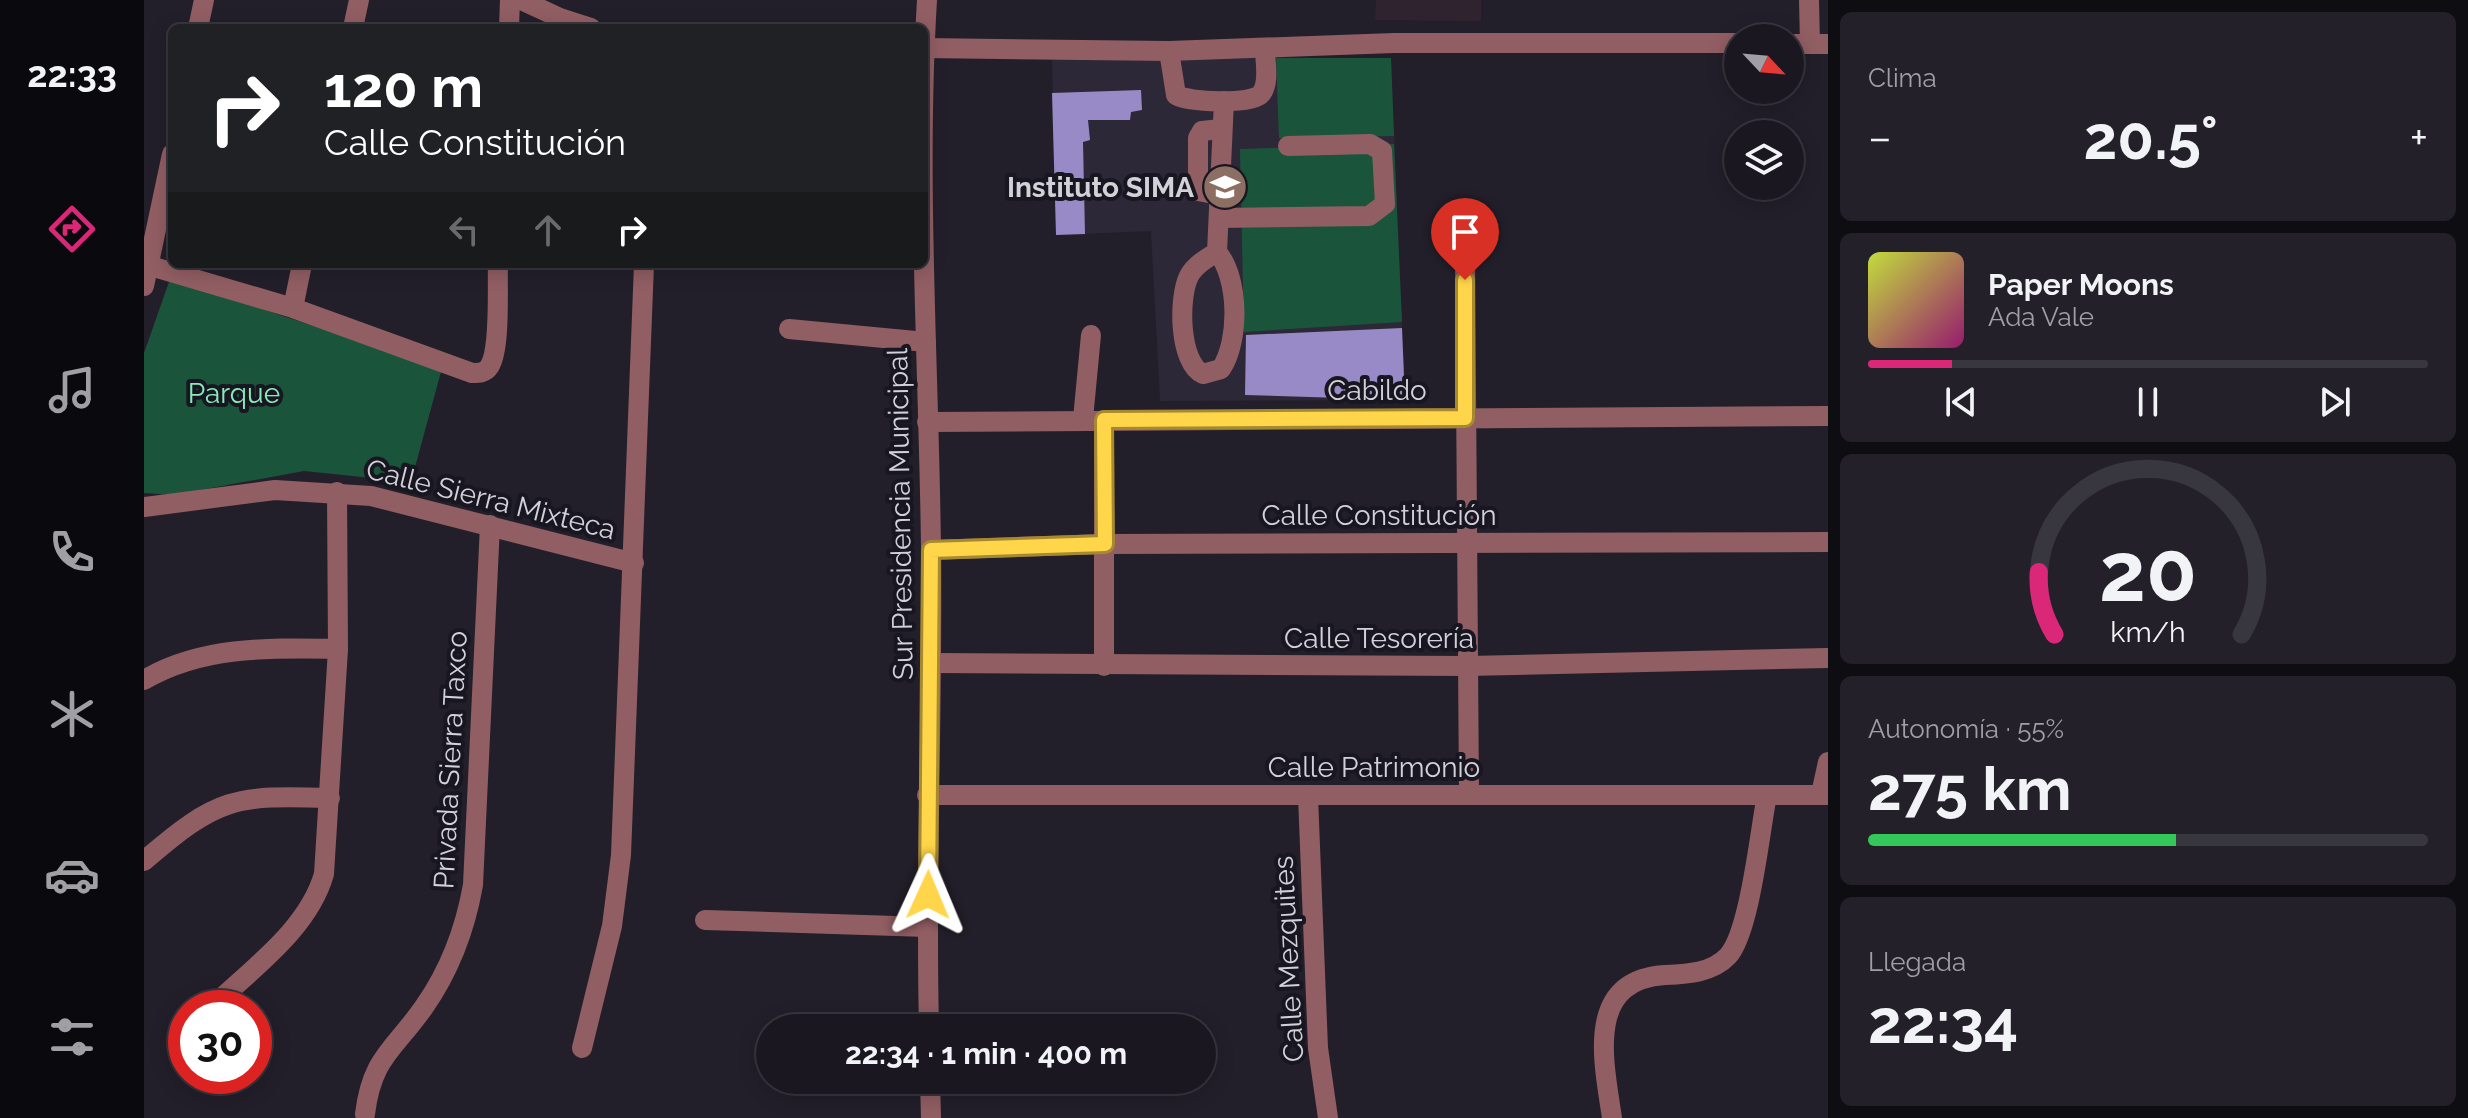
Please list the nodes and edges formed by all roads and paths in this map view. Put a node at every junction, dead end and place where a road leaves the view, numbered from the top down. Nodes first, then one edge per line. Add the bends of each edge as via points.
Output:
1 (204, 0) edge
2 (359, 0) edge
3 (510, 0) edge
4 (521, 0) edge
5 (927, 0) edge
6 (1809, 0) edge
7 (199, 24) edge
8 (354, 24) edge
9 (509, 24) edge
10 (581, 24) edge
11 (926, 24) edge
12 (1724, 43) edge
13 (1809, 44) edge
14 (928, 48) edge
15 (1265, 50) junction
16 (1169, 51) junction
17 (1224, 101) junction
18 (1288, 146) dead end
19 (168, 171) edge
20 (1220, 218) junction
21 (1217, 252) junction
22 (1465, 253) dead end
23 (301, 268) edge
24 (498, 268) edge
25 (644, 268) edge
26 (925, 268) edge
27 (145, 272) edge
28 (293, 308) junction
29 (789, 329) dead end
30 (1091, 335) dead end
31 (926, 342) junction
32 (1828, 416) edge
33 (1465, 418) junction
34 (1094, 420) junction
35 (927, 422) junction
36 (337, 492) junction
37 (144, 507) edge
38 (490, 525) junction
39 (1828, 542) edge
40 (1467, 543) junction
41 (1105, 544) junction
42 (931, 550) junction
43 (634, 563) junction
44 (338, 649) junction
45 (1828, 658) edge
46 (931, 663) junction
47 (1104, 666) junction
48 (1468, 666) junction
49 (144, 680) edge
50 (1828, 762) edge
51 (1469, 794) junction
52 (927, 795) junction
53 (1767, 795) junction
54 (1824, 795) edge
55 (1308, 796) junction
56 (330, 798) junction
57 (144, 861) edge
58 (705, 920) dead end
59 (927, 927) junction
60 (229, 990) edge
61 (929, 1014) edge
62 (582, 1048) dead end
63 (930, 1094) edge
64 (365, 1114) dead end
65 (931, 1118) edge
66 (1328, 1118) edge
67 (1612, 1118) edge

1 - 7 street
2 - 8 street
3 - 9 street
4 - 10 street
5 - 11 street, Sur Presidencia Municipal
6 - 13 street
12 - 15 street via 1394,43
14 - 16 street
15 - 16 street
15 - 17 street via 1261,95
16 - 17 street via 1176,95
17 - 20 street via 1221,129 1202,131 1198,145 1198,191 1219,195
18 - 20 street via 1370,144 1382,151 1385,204 1369,216
19 - 27 street
20 - 21 street
21 - 21 street via 1233,279 1232,340 1221,369 1203,374 1189,363 1184,301 1190,274
22 - 33 street
23 - 28 street
24 - 28 street via 494,355 487,370 472,373
25 - 43 street
26 - 31 street, Sur Presidencia Municipal
27 - 28 street
29 - 31 street
30 - 34 street
31 - 35 street, Sur Presidencia Municipal
32 - 33 street, Cabildo
33 - 34 street, Cabildo
33 - 40 street
34 - 35 street, Cabildo
34 - 41 street
35 - 42 street, Sur Presidencia Municipal
36 - 37 street, Calle Sierra Mixteca via 275,490
36 - 38 street, Calle Sierra Mixteca
36 - 44 street
38 - 43 street, Calle Sierra Mixteca
38 - 64 street, Privada Sierra Taxco via 468,913 437,986 374,1071
39 - 40 street, Calle Constitución
40 - 41 street, Calle Constitución
40 - 48 street
41 - 42 street, Calle Constitución
41 - 47 street
42 - 46 street, Sur Presidencia Municipal
43 - 62 street via 619,888
44 - 49 street via 246,648
44 - 56 street
45 - 48 street, Calle Tesorería
46 - 47 street, Calle Tesorería
46 - 52 street, Sur Presidencia Municipal
47 - 48 street, Calle Tesorería
48 - 51 street
50 - 54 street
51 - 53 street, Calle Patrimonio
51 - 55 street, Calle Patrimonio
52 - 55 street, Calle Patrimonio
52 - 59 street, Sur Presidencia Municipal
53 - 54 street, Calle Patrimonio
53 - 67 street via 1742,929 1729,955 1691,974 1635,982 1608,1011 1603,1037
55 - 66 street, Calle Mezquites via 1318,1048
56 - 57 street via 260,796 218,806
56 - 60 street via 328,848 313,904
58 - 59 street
59 - 61 street, Sur Presidencia Municipal
63 - 65 street

